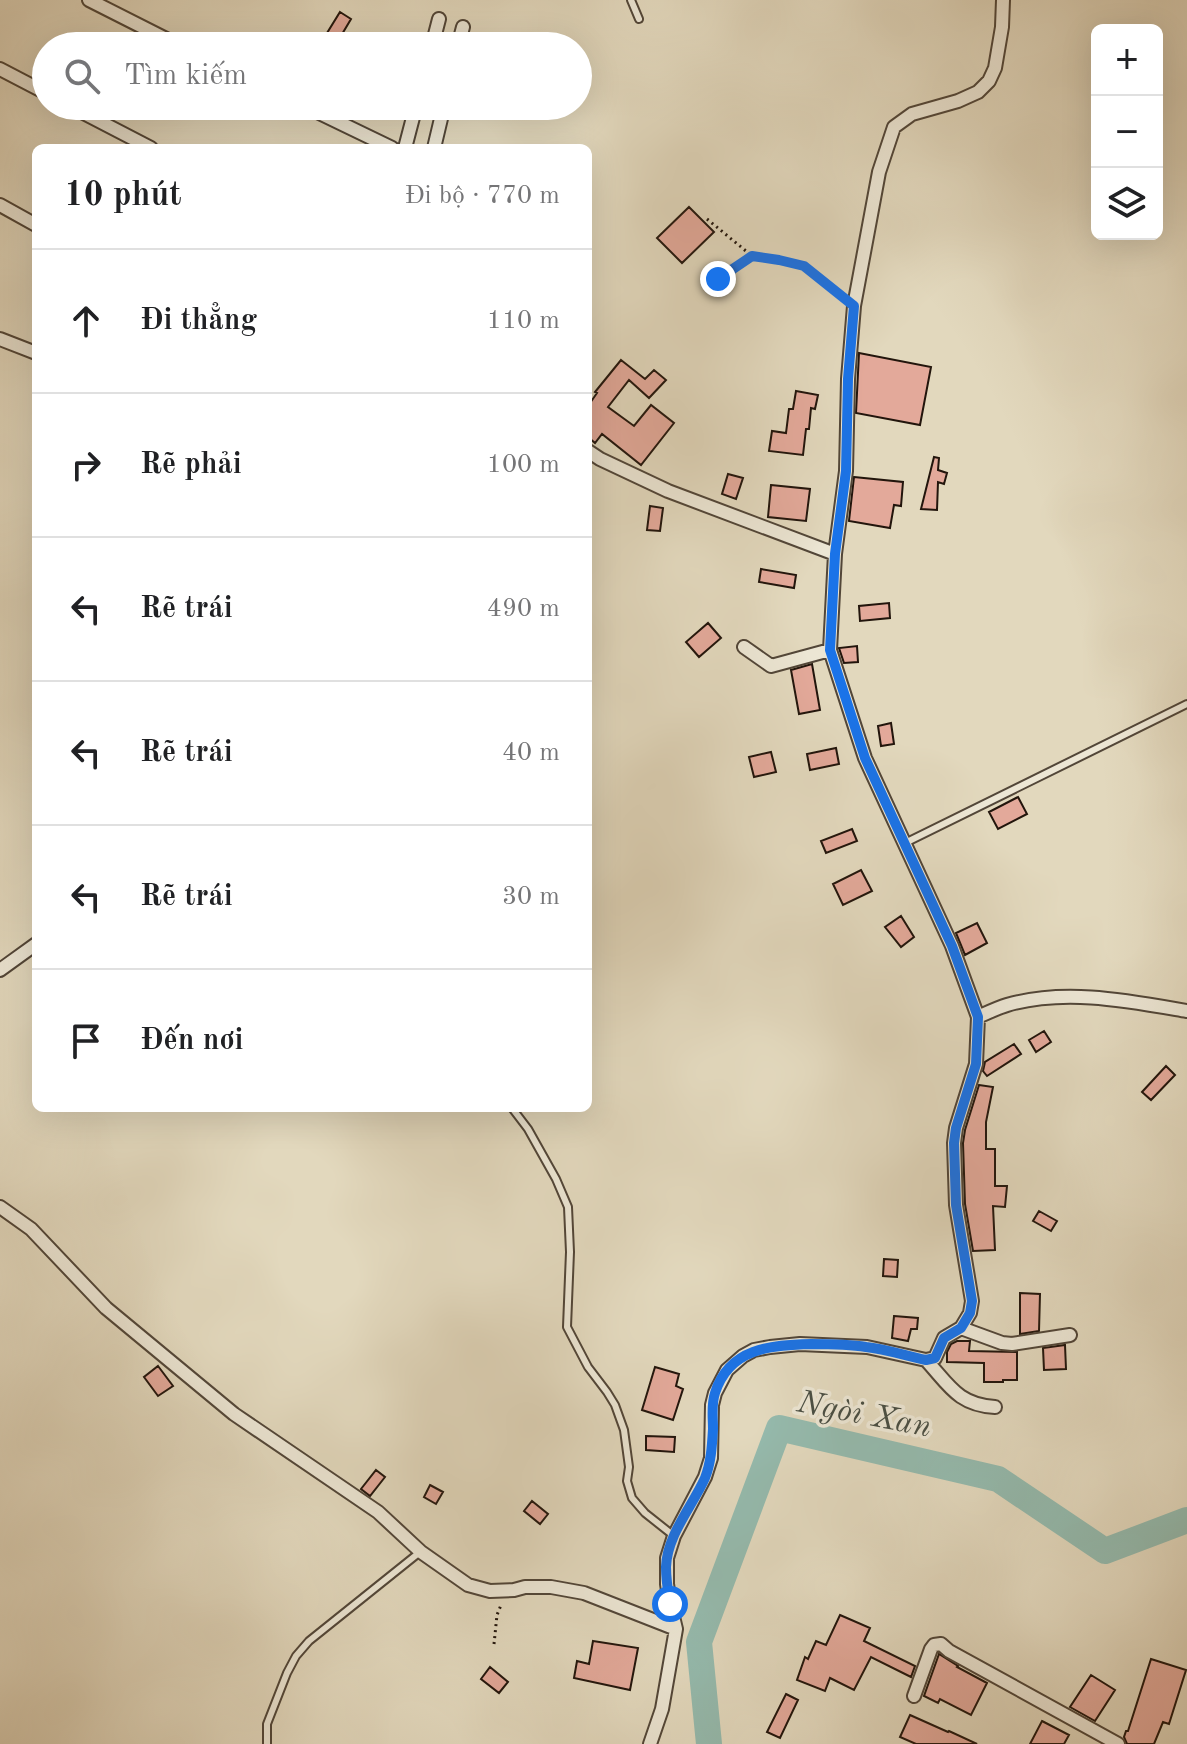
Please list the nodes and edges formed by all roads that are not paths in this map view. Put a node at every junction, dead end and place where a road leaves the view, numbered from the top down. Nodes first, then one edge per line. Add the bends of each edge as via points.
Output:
1 (89, 0) edge
2 (631, 0) edge
3 (1003, 0) edge
4 (439, 19) dead end
5 (639, 19) dead end
6 (463, 27) dead end
7 (152, 32) edge
8 (436, 32) edge
9 (462, 32) edge
10 (0, 69) edge
11 (32, 86) edge
12 (97, 120) edge
13 (334, 120) edge
14 (412, 120) edge
15 (441, 120) edge
16 (143, 144) edge
17 (384, 144) edge
18 (406, 144) edge
19 (435, 144) edge
20 (0, 205) edge
21 (32, 223) edge
22 (0, 339) edge
23 (32, 351) edge
24 (592, 454) edge
25 (835, 554) junction
26 (744, 647) dead end
27 (830, 650) junction
28 (1187, 704) edge
29 (905, 843) junction
30 (32, 947) edge
31 (0, 970) edge
32 (1187, 1011) edge
33 (978, 1017) junction
34 (515, 1112) edge
35 (0, 1207) edge
36 (961, 1328) junction
37 (1070, 1335) dead end
38 (926, 1360) junction
39 (995, 1407) dead end
40 (674, 1536) junction
41 (421, 1552) junction
42 (676, 1629) junction
43 (914, 1696) dead end
44 (267, 1744) edge
45 (650, 1744) edge
46 (1118, 1744) edge

1 - 7 street
2 - 5 lane
3 - 25 street via 998,55 989,81 978,92 912,114 894,127 879,172 854,306 846,471
4 - 8 street
6 - 9 street
10 - 11 street
12 - 16 street
13 - 17 street
14 - 18 street
15 - 19 street
20 - 21 street
22 - 23 street
24 - 25 street via 668,491
25 - 27 street
26 - 27 street via 771,666
27 - 29 street via 865,758
28 - 29 lane
29 - 33 street
30 - 31 street
32 - 33 street via 1119,1000 1041,998
33 - 36 street via 976,1064 954,1143 956,1205 972,1301
34 - 40 lane via 568,1207 567,1327 620,1418 632,1498
35 - 41 street via 31,1229 106,1308 234,1414 378,1512
36 - 37 street via 1012,1344
36 - 38 street via 944,1338 935,1358
38 - 39 street via 960,1397
38 - 40 street via 823,1344 770,1347 743,1356 727,1370 715,1393 711,1458
40 - 42 street via 666,1567
41 - 42 street via 468,1585 490,1591 551,1587 584,1593
41 - 44 lane via 296,1656 267,1724
42 - 45 street
43 - 46 street via 931,1649 941,1644

